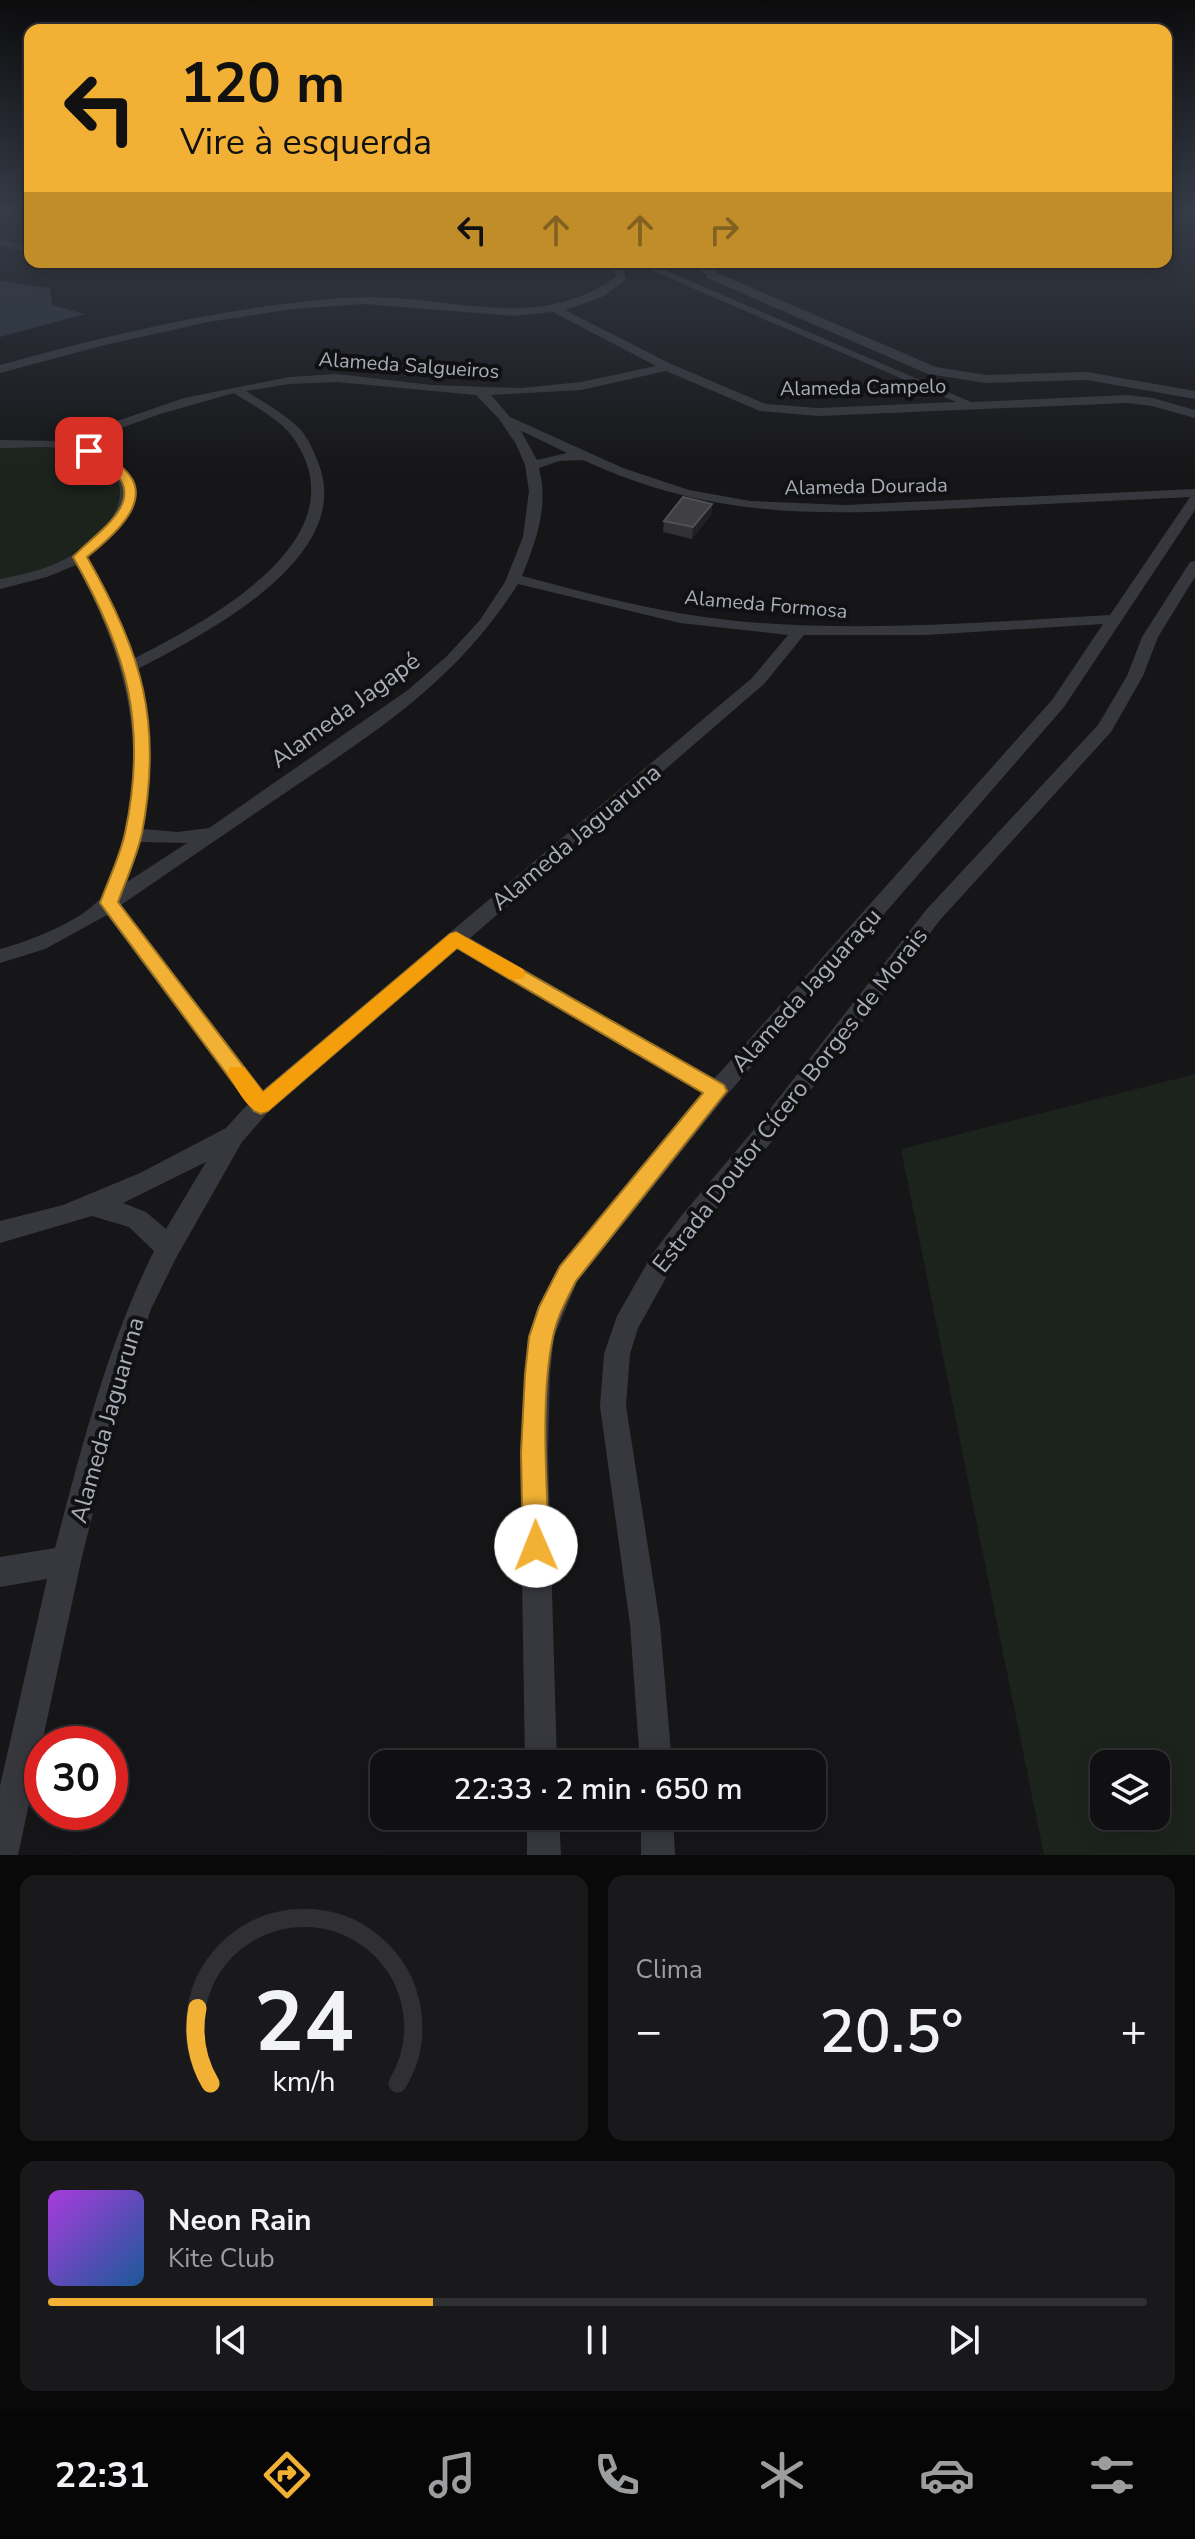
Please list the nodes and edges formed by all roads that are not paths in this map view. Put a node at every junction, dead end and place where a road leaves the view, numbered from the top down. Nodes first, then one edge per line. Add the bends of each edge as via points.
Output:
1 (595, 298) edge
2 (718, 298) edge
3 (763, 298) edge
4 (553, 308) junction
5 (667, 367) junction
6 (0, 369) edge
7 (933, 389) junction
8 (237, 390) junction
9 (480, 392) junction
10 (1195, 395) edge
11 (969, 404) junction
12 (926, 407) junction
13 (1195, 414) edge
14 (506, 419) junction
15 (0, 444) edge
16 (59, 446) junction
17 (585, 456) junction
18 (533, 466) junction
19 (1151, 495) junction
20 (1192, 502) edge
21 (79, 557) junction
22 (1195, 565) edge
23 (515, 579) junction
24 (0, 584) edge
25 (1115, 619) junction
26 (1045, 623) junction
27 (799, 631) junction
28 (1093, 652) junction
29 (132, 666) junction
30 (215, 833) junction
31 (133, 835) junction
32 (109, 903) junction
33 (456, 939) junction
34 (0, 956) edge
35 (717, 1091) junction
36 (261, 1105) junction
37 (234, 1135) junction
38 (96, 1207) junction
39 (0, 1232) edge
40 (167, 1250) junction
41 (66, 1561) junction
42 (0, 1572) edge
43 (541, 1750) edge
44 (655, 1750) edge
45 (543, 1830) edge
46 (657, 1830) edge
47 (1, 1855) edge
48 (544, 1855) edge
49 (658, 1855) edge

1 - 4 street
2 - 7 street
3 - 10 street via 933,371 986,379 1087,376
4 - 5 street, Alameda Campelo
4 - 6 street via 505,311 390,301 323,303 177,323
5 - 9 street, Alameda Salgueiros via 583,386
5 - 12 street, Alameda Campelo via 764,408 801,412
7 - 11 street
7 - 12 street
8 - 9 street, Alameda Salgueiros via 334,378
8 - 16 street, Alameda Salgueiros
8 - 29 street via 287,425 314,460 319,482 308,531 293,555 233,609
9 - 14 street, Alameda Jagapé
11 - 12 street, Alameda Campelo
11 - 13 street, Alameda Campelo via 1127,399
14 - 17 street, Alameda Dourada
14 - 18 street, Alameda Jagapé
15 - 16 street
16 - 21 street via 101,457 118,469 130,496 111,531
17 - 18 street via 557,457
17 - 19 street, Alameda Dourada via 690,495 792,509
18 - 23 street, Alameda Jagapé via 534,522
19 - 20 street
19 - 20 street, Alameda Dourada
20 - 25 street, Alameda Jaguaraçu
21 - 24 street
21 - 29 street
22 - 44 street, Estrada Doutor Cícero Borges de Morais via 1150,637 1105,728 917,935 691,1222 626,1324 617,1354 613,1406 645,1624
23 - 27 street, Alameda Formosa via 672,617
23 - 30 street, Alameda Jagapé via 443,669
25 - 26 street, Alameda Formosa
25 - 28 street, Alameda Jaguaraçu
26 - 27 street, Alameda Formosa
26 - 28 street via 1078,633
27 - 33 street, Alameda Jaguaruna via 758,681
28 - 35 street, Alameda Jaguaraçu via 991,782
29 - 31 street via 143,763
30 - 31 street via 177,838
30 - 32 street, Alameda Jagapé
31 - 32 street
32 - 34 street, Alameda Jagapé via 48,941
32 - 36 street
33 - 35 street
33 - 36 street, Alameda Jaguaruna
35 - 43 street, Alameda Jaguaraçu via 568,1274 541,1337 534,1453
36 - 37 street, Alameda Jaguaruna
37 - 38 street
37 - 40 street, Alameda Jaguaruna
38 - 39 street
38 - 40 street via 142,1221
40 - 41 street, Alameda Jaguaruna via 139,1308 110,1392
41 - 42 street
41 - 47 street, Alameda Jaguaruna
45 - 48 street
46 - 49 street

